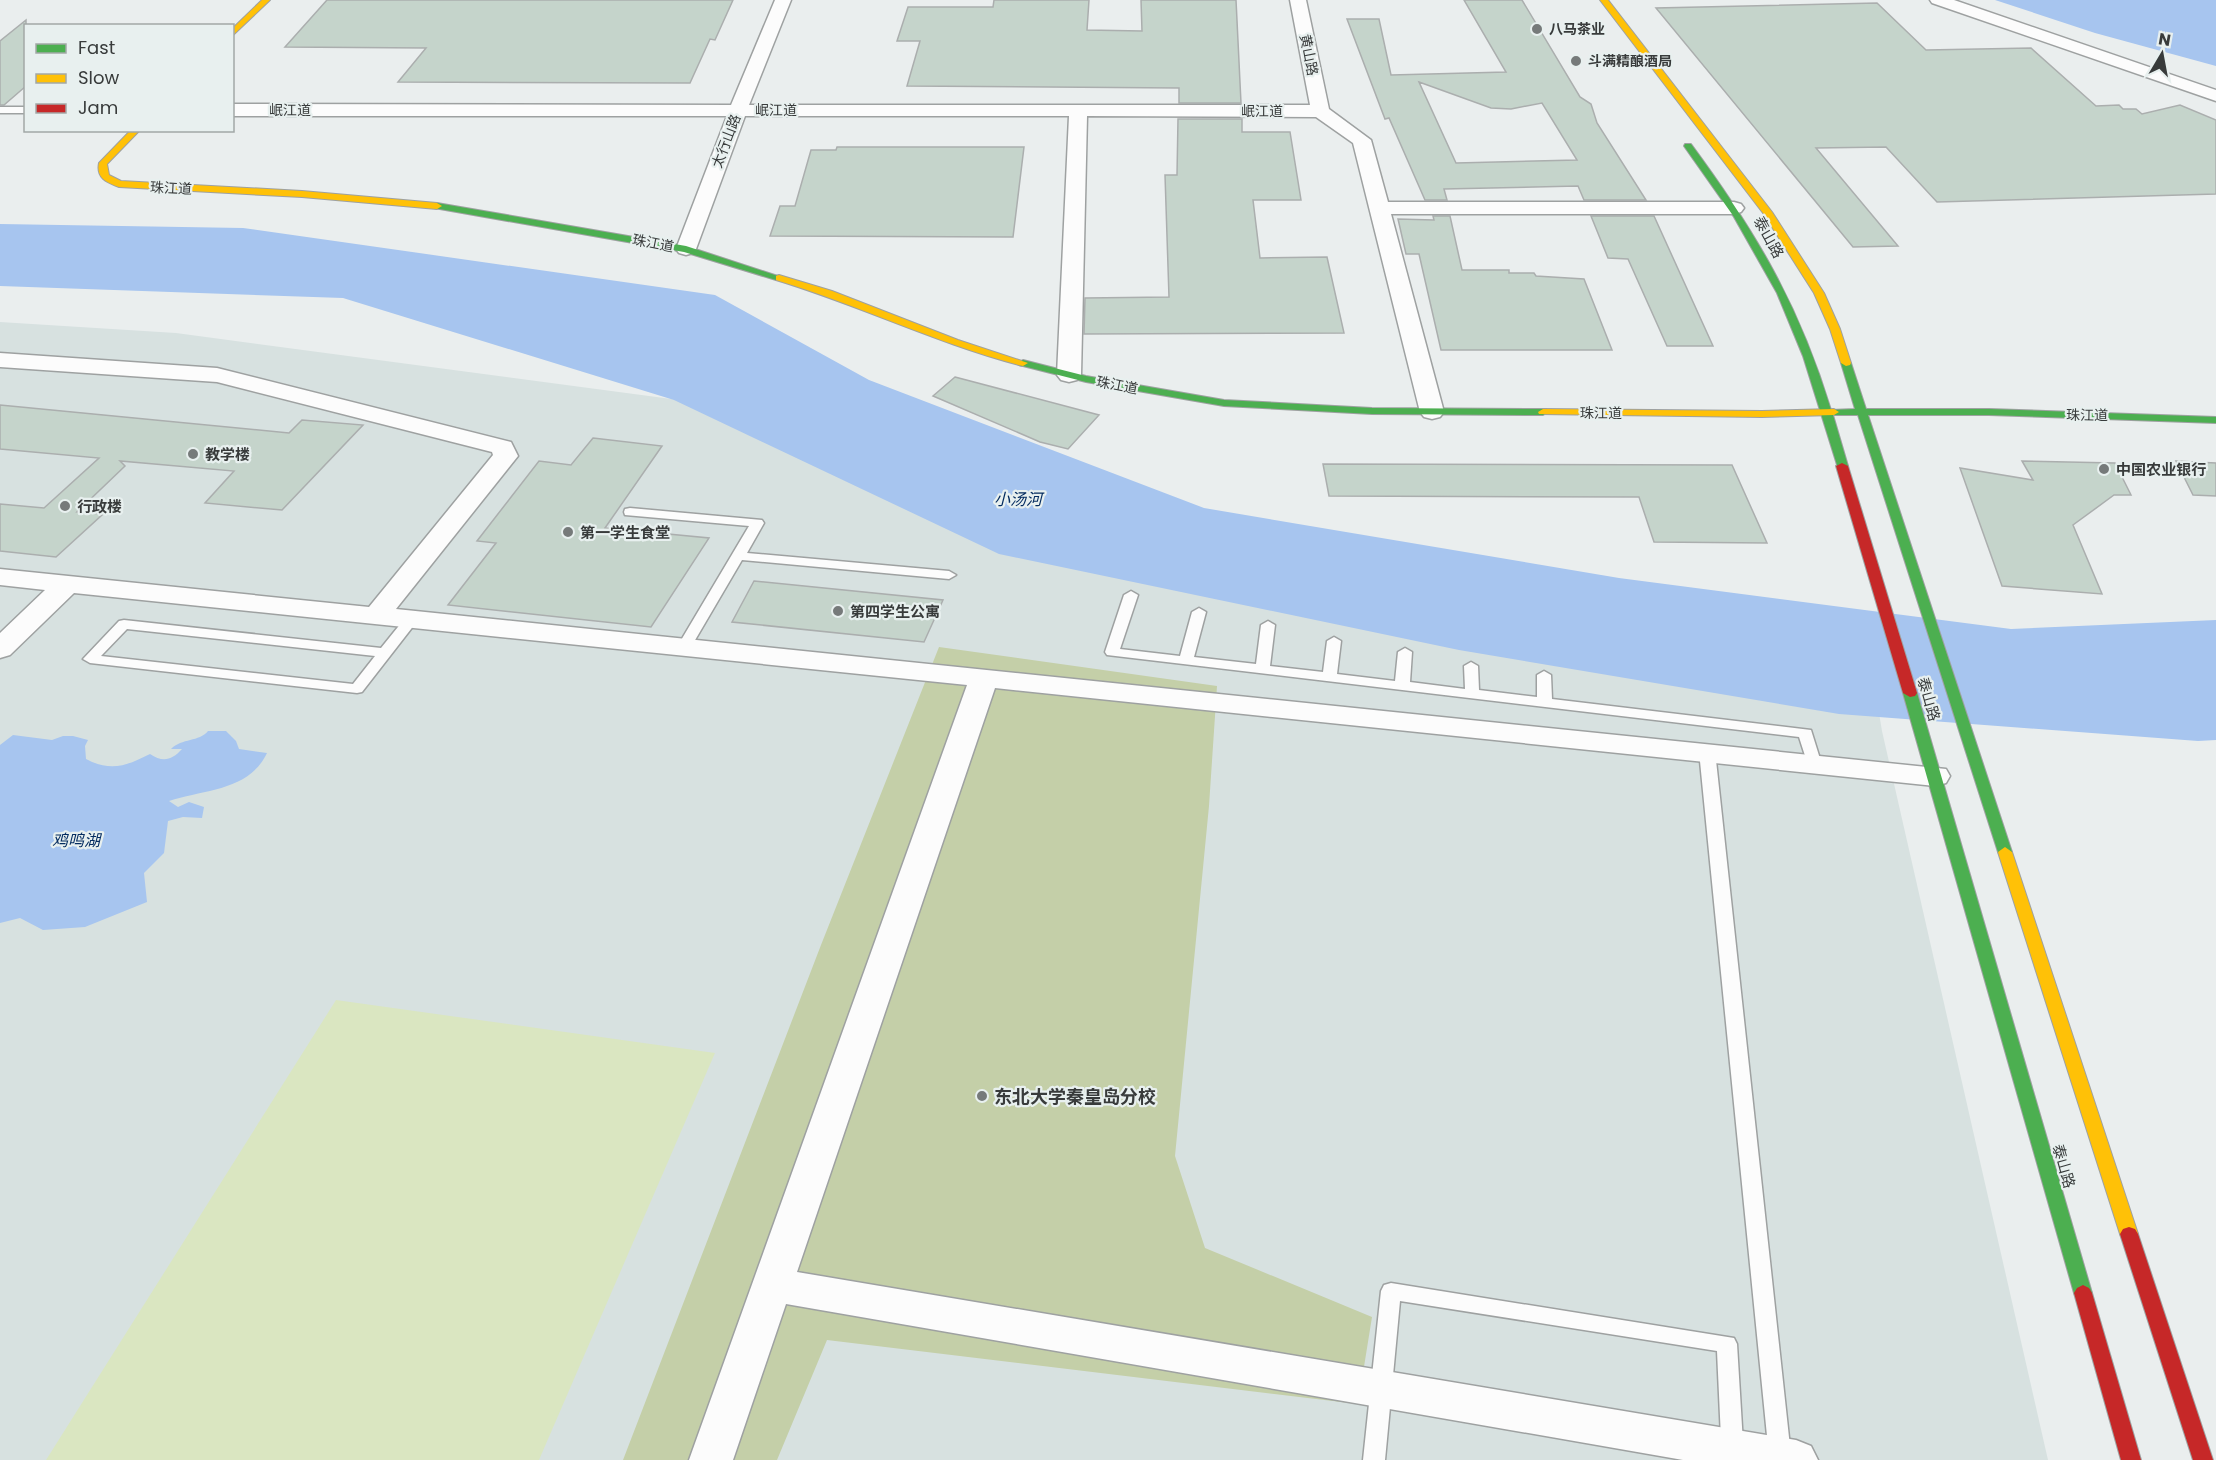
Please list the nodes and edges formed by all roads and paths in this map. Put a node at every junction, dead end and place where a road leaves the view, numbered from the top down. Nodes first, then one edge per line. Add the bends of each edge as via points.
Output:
1 (266, 0) edge
2 (783, 0) edge
3 (1298, 0) edge
4 (1604, 0) edge
5 (1938, 0) edge
6 (234, 32) edge
7 (2216, 96) edge
8 (0, 110) edge
9 (24, 110) edge
10 (234, 110) edge
11 (738, 110) junction
12 (1078, 110) junction
13 (1320, 111) junction
14 (134, 132) edge
15 (1678, 132) dead end
16 (1380, 208) junction
17 (1734, 208) junction
18 (686, 249) junction
19 (0, 360) edge
20 (1069, 375) junction
21 (1826, 411) junction
22 (1432, 412) junction
23 (1863, 412) junction
24 (2216, 420) edge
25 (630, 512) dead end
26 (738, 556) junction
27 (949, 575) dead end
28 (0, 577) edge
29 (67, 584) junction
30 (1131, 595) dead end
31 (1199, 612) dead end
32 (376, 616) junction
33 (411, 620) junction
34 (1268, 625) dead end
35 (1334, 640) dead end
36 (684, 647) junction
37 (0, 649) edge
38 (1405, 652) dead end
39 (385, 653) junction
40 (1186, 661) junction
41 (1471, 666) dead end
42 (1262, 670) junction
43 (1544, 675) dead end
44 (1329, 678) junction
45 (984, 680) junction
46 (1402, 686) junction
47 (1472, 694) junction
48 (1545, 702) junction
49 (1707, 752) junction
50 (1813, 762) junction
51 (1935, 776) junction
52 (773, 1285) junction
53 (1381, 1389) junction
54 (1733, 1454) edge
55 (1788, 1459) edge
56 (711, 1460) edge
57 (1374, 1460) edge
58 (2131, 1460) edge
59 (2203, 1460) edge

1 - 6 street
2 - 11 street, 太行山路
3 - 13 street, 黄山路
4 - 23 street via 1767,212 1819,292
5 - 7 street
8 - 9 lane
10 - 11 street, 岷江道
11 - 12 street, 岷江道
11 - 18 street, 太行山路
12 - 13 street, 岷江道
12 - 20 street
13 - 16 street via 1362,140
14 - 18 street, 珠江道 via 103,163 105,177 119,184 443,207
15 - 17 street, 泰山路
16 - 17 street
16 - 22 street
17 - 21 street, 泰山路 via 1782,293
18 - 20 street, 珠江道 via 829,293 954,342
19 - 32 street via 216,375 502,447 506,456
20 - 22 street, 珠江道 via 1224,403
21 - 22 street, 珠江道
21 - 23 street, 珠江道
21 - 51 street, 泰山路
23 - 24 street, 珠江道
23 - 59 street
25 - 26 lane via 758,523
26 - 27 lane
26 - 36 lane
28 - 29 street
29 - 32 street
29 - 37 street
30 - 40 lane via 1113,652
31 - 40 lane
32 - 33 street
33 - 36 street
33 - 39 lane
34 - 42 lane
35 - 44 lane
36 - 45 street
38 - 46 lane
39 - 39 lane via 357,689 90,659 124,624
40 - 42 lane
41 - 47 lane
42 - 44 lane
43 - 48 lane
44 - 46 lane
45 - 49 street
45 - 52 street
46 - 47 lane
47 - 48 lane
48 - 50 lane via 1806,733
49 - 50 street
49 - 55 lane
50 - 51 street
51 - 58 street, 泰山路
52 - 53 street
52 - 56 street
53 - 54 street
53 - 54 lane via 1391,1292 1727,1344
53 - 57 lane
54 - 55 street

